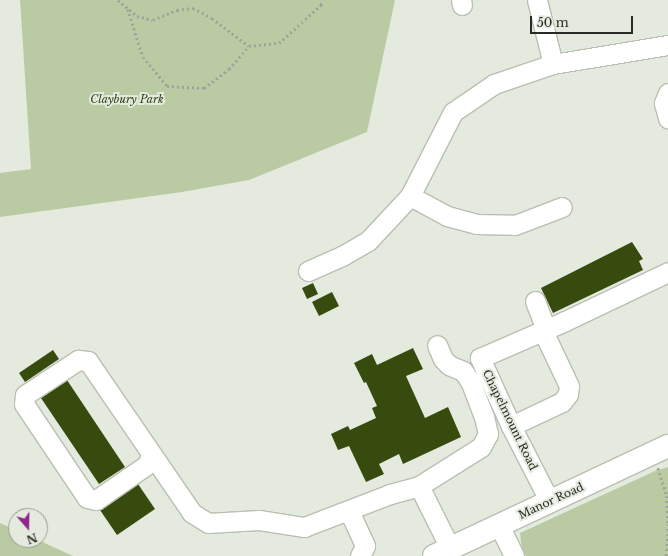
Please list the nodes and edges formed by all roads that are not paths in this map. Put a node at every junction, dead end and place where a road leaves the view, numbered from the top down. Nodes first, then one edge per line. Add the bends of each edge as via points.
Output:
1 (537, 0) edge
2 (668, 45) edge
3 (553, 64) junction
4 (668, 93) edge
5 (668, 118) edge
6 (410, 196) junction
7 (562, 207) dead end
8 (308, 271) dead end
9 (668, 272) edge
10 (535, 301) dead end
11 (544, 330) junction
12 (437, 346) dead end
13 (511, 426) junction
14 (668, 446) edge
15 (151, 454) junction
16 (419, 486) junction
17 (550, 502) junction
18 (349, 511) junction
19 (499, 525) junction
20 (442, 552) edge
21 (360, 556) edge
22 (514, 556) edge

1 - 3 street
2 - 3 street
3 - 6 street via 494,84 453,112
4 - 5 street via 664,103
6 - 7 street via 447,216 476,224 515,225
6 - 8 street via 368,241
9 - 11 street, Chapelmount Road
10 - 11 street
11 - 13 street via 569,386 566,399
11 - 13 street, Chapelmount Road via 480,358
12 - 16 street via 443,359 449,365 463,371 470,382 484,416 488,434 481,447
13 - 17 street, Chapelmount Road
14 - 17 main road, Manor Road
15 - 15 street via 148,464 96,500 87,498 24,404 25,395 78,360 88,361
15 - 18 street via 192,513 208,523 259,520 304,527
16 - 18 street via 390,494
16 - 20 street
17 - 19 main road, Manor Road
18 - 21 street via 365,546
19 - 20 main road, Manor Road
19 - 22 street

